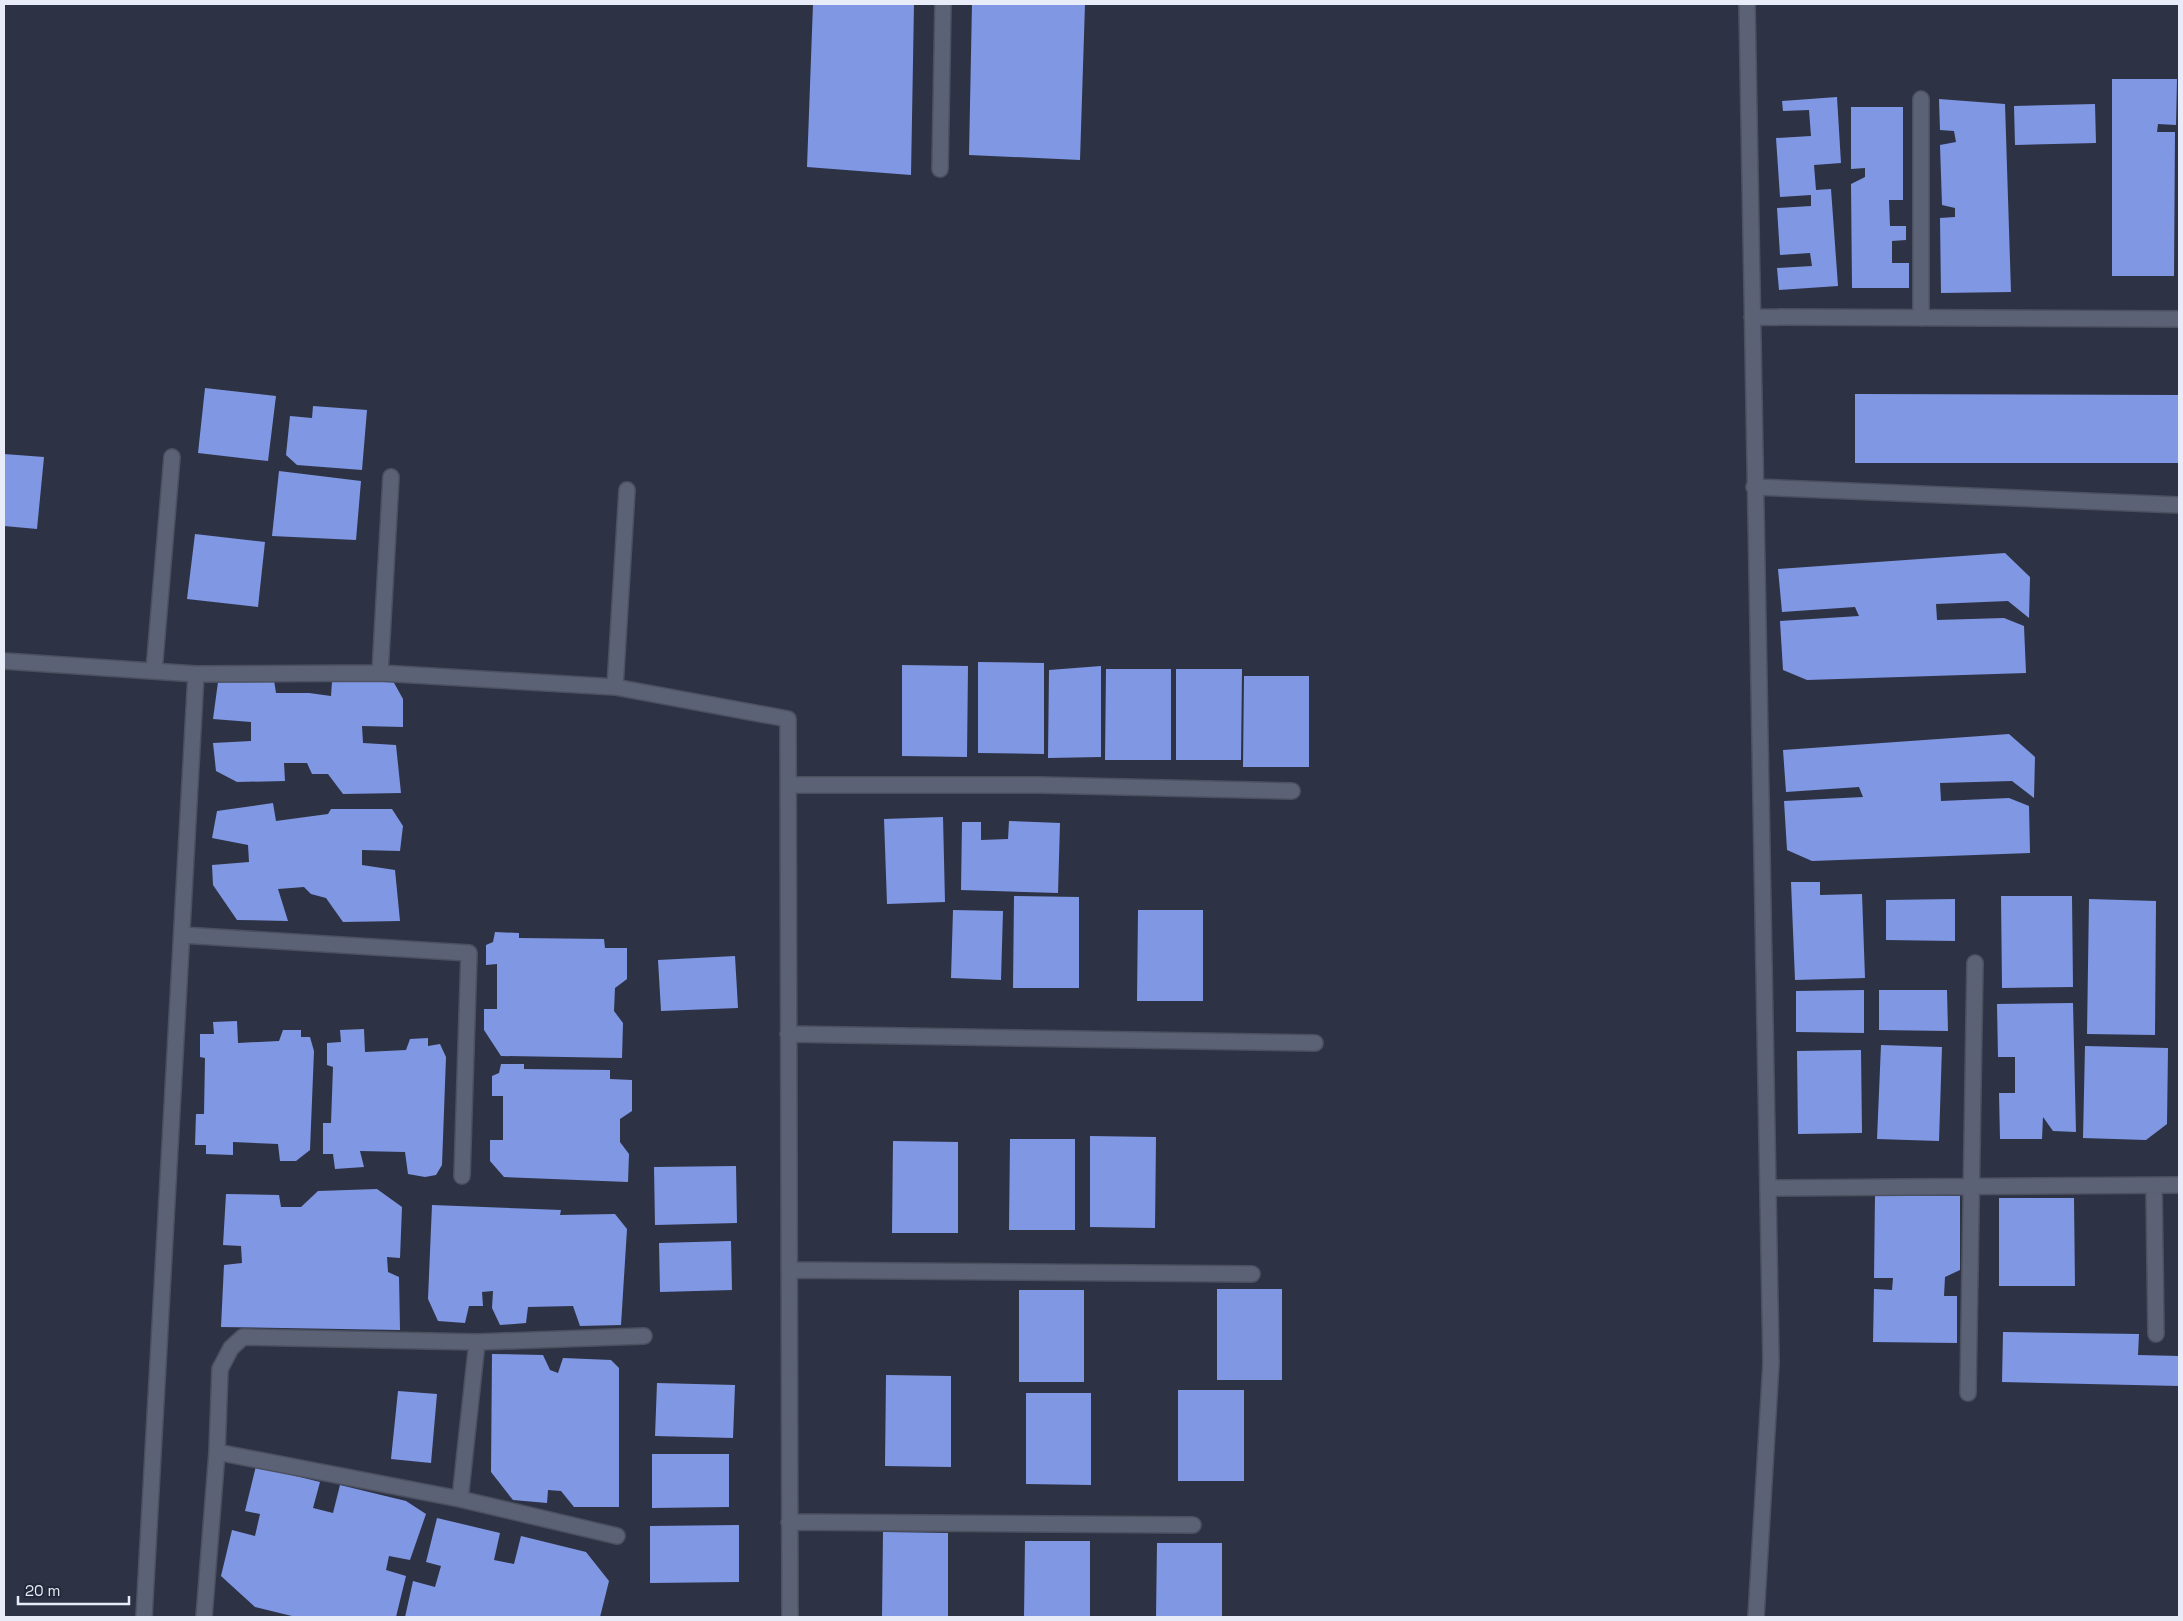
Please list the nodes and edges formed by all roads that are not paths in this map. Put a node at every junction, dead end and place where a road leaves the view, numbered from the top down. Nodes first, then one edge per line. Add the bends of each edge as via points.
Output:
1 (943, 4) edge
2 (1747, 4) edge
3 (1921, 99) dead end
4 (940, 169) dead end
5 (1752, 317) junction
6 (1921, 318) junction
7 (2179, 319) edge
8 (172, 458) dead end
9 (391, 477) dead end
10 (1754, 487) junction
11 (627, 490) dead end
12 (2179, 505) edge
13 (4, 661) edge
14 (154, 672) junction
15 (380, 673) junction
16 (196, 674) junction
17 (615, 688) junction
18 (788, 785) junction
19 (1292, 791) dead end
20 (182, 935) junction
21 (1975, 963) dead end
22 (788, 1034) junction
23 (1315, 1043) dead end
24 (462, 1176) dead end
25 (2179, 1185) edge
26 (2154, 1186) junction
27 (1970, 1187) junction
28 (1768, 1188) junction
29 (789, 1270) junction
30 (1252, 1274) dead end
31 (2156, 1334) dead end
32 (644, 1336) dead end
33 (477, 1342) junction
34 (1968, 1393) dead end
35 (217, 1452) junction
36 (460, 1499) junction
37 (790, 1522) junction
38 (1193, 1524) dead end
39 (617, 1536) dead end
40 (144, 1617) edge
41 (204, 1617) edge
42 (790, 1617) edge
43 (1756, 1617) edge

1 - 4 street
2 - 5 street
3 - 6 street
5 - 6 street
5 - 10 street
6 - 7 street
8 - 14 street
9 - 15 street
10 - 12 street
10 - 28 street
11 - 17 street
13 - 14 street
14 - 16 street
15 - 16 street
15 - 17 street
16 - 20 street
17 - 18 street via 788,719
18 - 19 street via 1030,785
18 - 22 street
20 - 24 street via 469,953
20 - 40 street
21 - 27 street
22 - 23 street
22 - 29 street
25 - 26 street
26 - 27 street
26 - 31 street
27 - 28 street
27 - 34 street
28 - 43 street via 1771,1363
29 - 30 street
29 - 37 street
32 - 33 street
33 - 35 street via 243,1337 231,1348 220,1368
33 - 36 street
35 - 36 street
35 - 41 street
36 - 39 street
37 - 38 street
37 - 42 street

